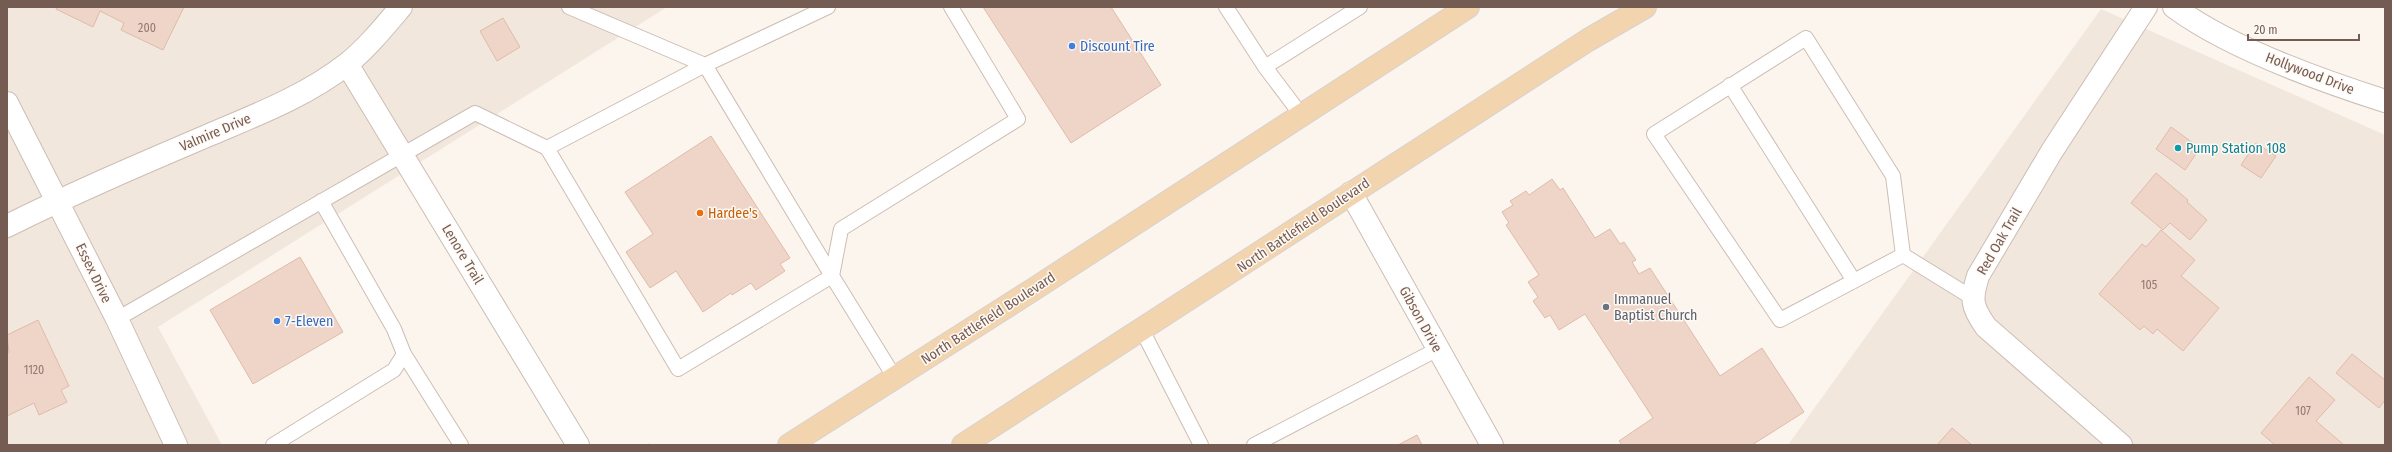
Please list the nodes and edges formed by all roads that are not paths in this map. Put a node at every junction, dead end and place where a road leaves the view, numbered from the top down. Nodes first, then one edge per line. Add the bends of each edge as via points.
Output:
1 (401, 7) edge
2 (569, 7) edge
3 (828, 7) edge
4 (951, 7) edge
5 (1226, 7) edge
6 (1360, 7) edge
7 (1468, 7) edge
8 (1645, 7) edge
9 (2146, 7) edge
10 (2185, 10) edge
11 (347, 64) junction
12 (705, 65) junction
13 (1265, 67) junction
14 (1730, 85) junction
15 (2385, 101) edge
16 (7, 103) edge
17 (1302, 116) junction
18 (547, 148) junction
19 (403, 154) junction
20 (1351, 193) junction
21 (58, 200) junction
22 (321, 201) junction
23 (7, 226) edge
24 (1903, 255) junction
25 (832, 276) junction
26 (1854, 281) junction
27 (1971, 297) junction
28 (117, 319) junction
29 (1142, 330) junction
30 (1438, 349) junction
31 (404, 354) junction
32 (895, 378) junction
33 (176, 445) edge
34 (273, 445) edge
35 (461, 445) edge
36 (578, 445) edge
37 (789, 445) edge
38 (963, 445) edge
39 (1201, 445) edge
40 (1254, 445) edge
41 (1492, 445) edge
42 (2121, 445) edge

1 - 11 street, Valmire Drive via 372,41
2 - 12 lane
3 - 12 lane
4 - 25 lane via 1018,119 841,229
5 - 13 lane
6 - 13 lane
7 - 17 main road, North Battlefield Boulevard
8 - 20 main road, North Battlefield Boulevard via 1588,40
9 - 27 street, Red Oak Trail via 2052,151 1978,276
10 - 15 street, Hollywood Drive via 2277,62
11 - 19 street, Lenore Trail
11 - 21 street, Valmire Drive via 324,80 272,108
12 - 18 lane
12 - 25 lane
13 - 17 lane
14 - 24 lane via 1806,38 1893,176
14 - 26 lane
14 - 26 lane via 1654,134 1780,320
16 - 21 street, Essex Drive
17 - 32 main road, North Battlefield Boulevard
18 - 19 lane via 475,113
18 - 25 lane via 678,369
19 - 22 lane
19 - 36 street, Lenore Trail
20 - 29 main road, North Battlefield Boulevard via 1288,237
20 - 30 street, Gibson Drive
21 - 23 street, Valmire Drive
21 - 28 street, Essex Drive
22 - 28 lane
22 - 31 lane via 394,329
24 - 26 lane
24 - 27 lane
25 - 32 lane
27 - 42 street via 1979,318 1986,327
28 - 33 street, Essex Drive
29 - 38 main road, North Battlefield Boulevard
29 - 39 lane
30 - 40 lane
30 - 41 street, Gibson Drive
31 - 34 lane via 394,370
31 - 35 lane
32 - 37 main road, North Battlefield Boulevard

